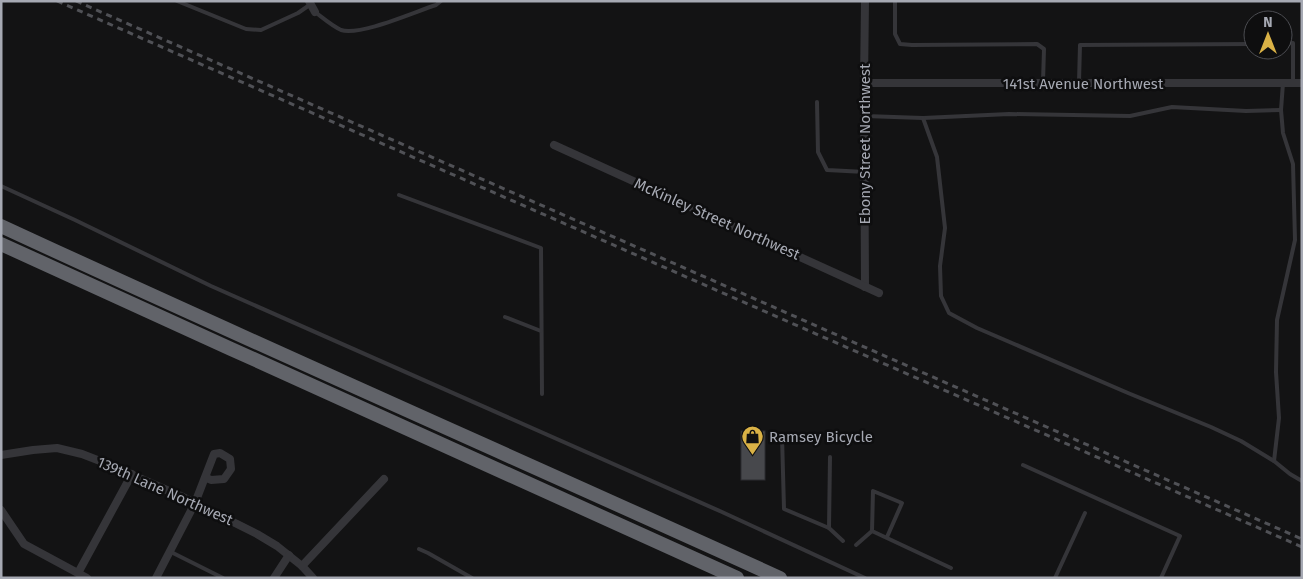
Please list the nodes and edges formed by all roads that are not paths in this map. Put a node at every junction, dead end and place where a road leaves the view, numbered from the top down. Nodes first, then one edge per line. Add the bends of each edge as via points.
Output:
1 (177, 1) edge
2 (441, 1) edge
3 (865, 1) edge
4 (896, 1) edge
5 (310, 3) edge
6 (315, 12) joint
7 (1243, 44) edge
8 (1293, 60) edge
9 (864, 83) junction
10 (1283, 83) junction
11 (1293, 83) junction
12 (1302, 83) edge
13 (1043, 84) junction
14 (1079, 84) junction
15 (817, 102) dead end
16 (1281, 110) junction
17 (865, 116) junction
18 (923, 118) junction
19 (554, 145) dead end
20 (865, 172) junction
21 (1, 186) edge
22 (398, 195) dead end
23 (5, 228) edge
24 (1, 244) edge
25 (1, 249) edge
26 (60, 271) junction
27 (865, 287) junction
28 (879, 293) dead end
29 (505, 317) dead end
30 (540, 331) junction
31 (542, 394) dead end
32 (782, 436) dead end
33 (1, 455) edge
34 (830, 457) dead end
35 (1274, 461) junction
36 (1023, 465) dead end
37 (132, 474) junction
38 (205, 477) dead end
39 (384, 479) dead end
40 (1302, 481) edge
41 (195, 503) junction
42 (1, 510) edge
43 (1085, 513) dead end
44 (830, 528) junction
45 (872, 530) junction
46 (887, 537) junction
47 (844, 541) dead end
48 (856, 545) dead end
49 (419, 549) dead end
50 (169, 551) junction
51 (289, 555) junction
52 (302, 566) junction
53 (951, 568) dead end
54 (78, 573) junction
55 (216, 576) edge
56 (87, 578) edge
57 (156, 578) edge
58 (223, 578) edge
59 (274, 578) edge
60 (314, 578) edge
61 (472, 578) edge
62 (737, 578) edge
63 (780, 578) edge
64 (865, 578) edge
65 (1056, 578) edge
66 (1161, 578) edge

1 - 5 lane via 246,29 262,30 298,13
2 - 6 lane via 366,30 340,29
3 - 9 street, Ebony Street Northwest
4 - 13 lane via 895,34 900,44 1037,44 1044,49
5 - 6 street
7 - 14 lane via 1080,45
8 - 11 lane
9 - 13 street, 141st Avenue Northwest
9 - 17 street, Ebony Street Northwest
10 - 11 street, 141st Avenue Northwest
10 - 14 street, 141st Avenue Northwest
10 - 16 lane
11 - 12 street, 141st Avenue Northwest
13 - 14 street, 141st Avenue Northwest
15 - 20 lane via 818,152 828,170
16 - 18 lane via 1172,107 1130,116 1008,114
16 - 35 lane via 1283,132 1293,164 1295,240 1277,320 1279,418
17 - 18 lane
17 - 20 street, Ebony Street Northwest
18 - 35 lane via 937,156 945,228 940,266 941,296 949,313 1241,441
19 - 27 street, McKinley Street Northwest
20 - 27 street, Ebony Street Northwest
21 - 64 lane via 211,286
22 - 30 lane via 541,248
23 - 63 highway
24 - 26 highway
25 - 26 highway
26 - 62 highway
27 - 28 street, McKinley Street Northwest
29 - 30 lane
30 - 31 lane
32 - 44 lane via 784,509
33 - 37 street, 139th Lane Northwest via 57,448 82,454
34 - 44 lane
35 - 40 lane
36 - 66 lane via 1180,536
37 - 41 street, 139th Lane Northwest
37 - 54 street
38 - 41 street
39 - 52 street
41 - 50 street
41 - 51 street, 139th Lane Northwest via 257,534
42 - 54 street via 24,544
43 - 65 lane
44 - 47 lane
45 - 46 lane
45 - 46 lane via 873,490 902,503
45 - 48 lane
46 - 53 lane
49 - 61 lane
50 - 55 lane
50 - 57 street
51 - 52 street, 139th Lane Northwest
51 - 59 street
52 - 60 street, 139th Lane Northwest
54 - 56 street
55 - 58 lane

